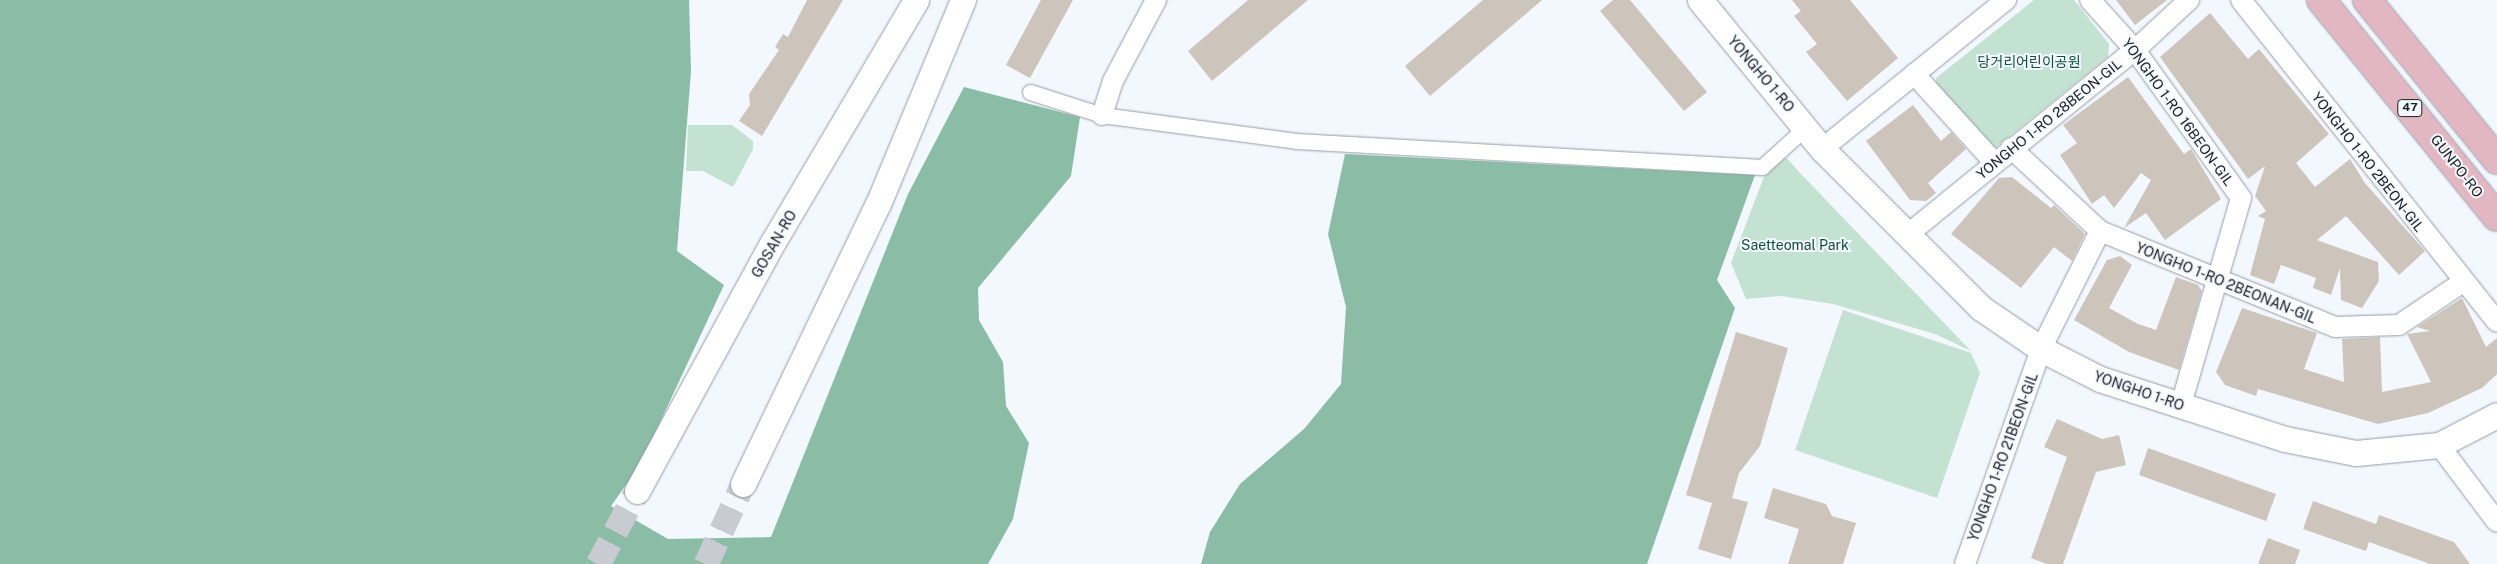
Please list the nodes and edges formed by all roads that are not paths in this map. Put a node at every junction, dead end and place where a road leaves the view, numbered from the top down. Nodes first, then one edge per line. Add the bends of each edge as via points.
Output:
1 (916, 0) edge
2 (963, 0) edge
3 (1156, 0) edge
4 (1700, 0) edge
5 (2006, 0) edge
6 (2090, 0) edge
7 (2189, 0) edge
8 (2241, 0) edge
9 (2321, 0) edge
10 (2367, 0) edge
11 (2135, 50) junction
12 (1914, 74) junction
13 (1030, 92) dead end
14 (1102, 115) junction
15 (1805, 128) junction
16 (2011, 148) junction
17 (1822, 149) junction
18 (2497, 160) edge
19 (1994, 162) junction
20 (2497, 217) edge
21 (2100, 231) junction
22 (1908, 235) junction
23 (2220, 282) junction
24 (2463, 282) junction
25 (2497, 322) edge
26 (2041, 349) junction
27 (2181, 405) junction
28 (2497, 415) edge
29 (2439, 445) junction
30 (743, 484) tunnel mouth
31 (637, 491) tunnel mouth
32 (2497, 522) edge
33 (1965, 564) edge

1 - 31 street, GOSAN-RO via 773,242
2 - 30 street via 878,204
3 - 14 street via 1113,81
4 - 15 street, YONGHO 1-RO
5 - 12 street
6 - 11 street, YONGHO 1-RO 16BEON-GIL
7 - 11 street, YONGHO 1-RO 28BEON-GIL
8 - 24 street, YONGHO 1-RO 2BEON-GIL
9 - 20 main road, GUNPO-RO / 47
10 - 18 main road, 47
11 - 16 street, YONGHO 1-RO 28BEON-GIL
11 - 23 street, YONGHO 1-RO 16BEON-GIL via 2241,198
12 - 17 street
12 - 19 street
13 - 14 street
14 - 15 street via 1296,141 1762,167
15 - 17 street, YONGHO 1-RO
16 - 19 street, YONGHO 1-RO 28BEON-GIL
16 - 21 street, YONGHO 1-RO 2BEONAN-GIL
17 - 22 street, YONGHO 1-RO
19 - 22 street, YONGHO 1-RO 28BEON-GIL
21 - 23 street, YONGHO 1-RO 2BEONAN-GIL
21 - 26 street, YONGHO 1-RO 21BEON-GIL
22 - 26 street, YONGHO 1-RO via 1980,308
23 - 24 street, YONGHO 1-RO 2BEONAN-GIL via 2335,327 2399,325
23 - 27 street, YONGHO 1-RO 16BEON-GIL
24 - 25 street, YONGHO 1-RO 2BEON-GIL
26 - 27 street, YONGHO 1-RO via 2100,379
26 - 33 street, YONGHO 1-RO 21BEON-GIL
27 - 29 street, YONGHO 1-RO via 2285,439 2356,453
28 - 29 street, YONGHO 1-RO
29 - 32 street

